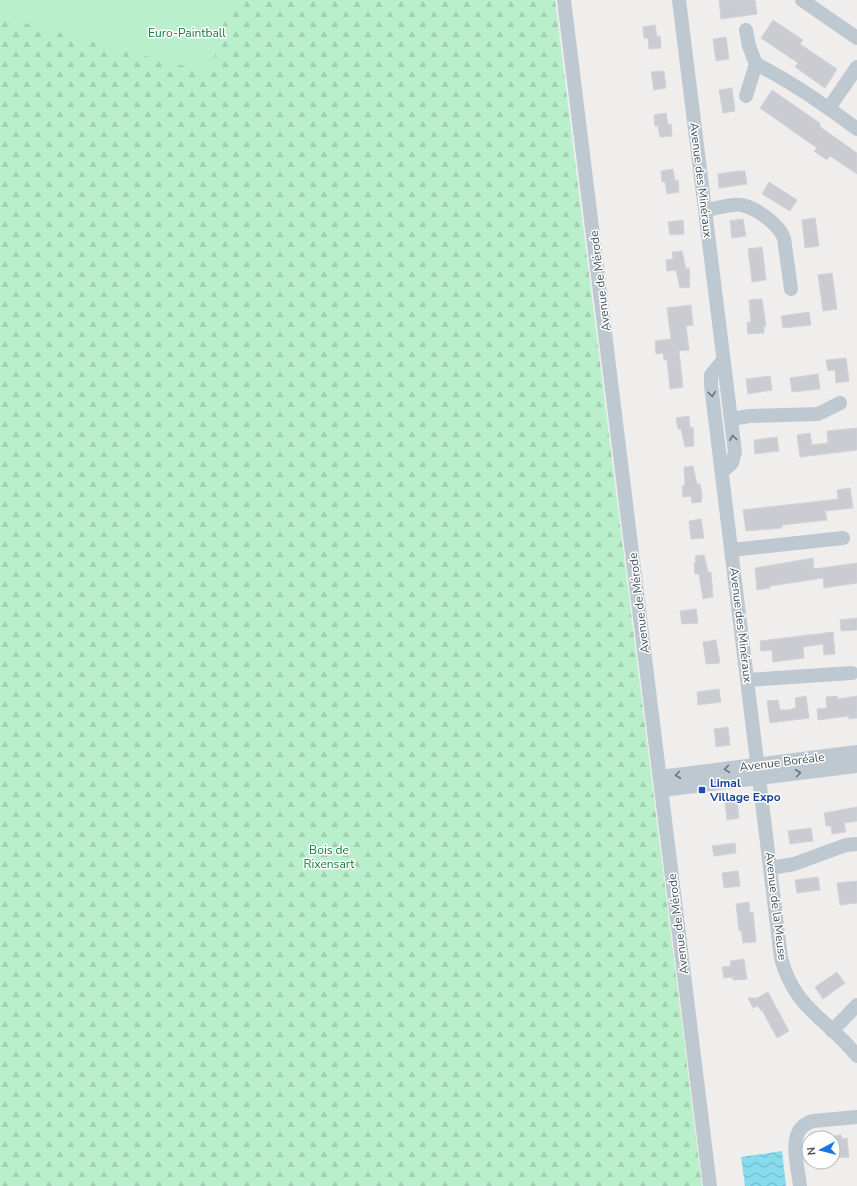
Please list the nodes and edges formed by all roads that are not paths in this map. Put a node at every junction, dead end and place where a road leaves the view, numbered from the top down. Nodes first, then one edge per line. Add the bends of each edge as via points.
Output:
1 (566, 0) edge
2 (679, 0) edge
3 (802, 0) edge
4 (746, 30) dead end
5 (857, 38) edge
6 (756, 64) junction
7 (857, 67) edge
8 (746, 96) dead end
9 (829, 108) junction
10 (857, 130) edge
11 (705, 210) junction
12 (791, 290) dead end
13 (723, 360) junction
14 (840, 403) dead end
15 (731, 419) junction
16 (722, 472) junction
17 (843, 538) dead end
18 (732, 550) junction
19 (852, 673) dead end
20 (748, 680) junction
21 (857, 752) edge
22 (857, 766) edge
23 (758, 771) junction
24 (661, 784) junction
25 (857, 844) edge
26 (771, 868) junction
27 (857, 1005) edge
28 (832, 1031) junction
29 (857, 1056) edge
30 (857, 1117) edge
31 (710, 1186) edge
32 (800, 1186) edge

1 - 24 street, Avenue de Mérode
2 - 11 street, Avenue des Minéraux
3 - 5 street
4 - 6 street
6 - 8 street
6 - 9 street
7 - 9 street
9 - 10 street
11 - 12 street via 746,206 776,224 784,238
11 - 13 street, Avenue des Minéraux
13 - 15 street, Avenue des Minéraux
13 -> 16 street, Avenue des Minéraux via 710,379
14 - 15 street via 818,414
16 -> 15 street, Avenue des Minéraux via 734,458
16 - 18 street, Avenue des Minéraux
17 - 18 street
18 - 20 street, Avenue des Minéraux
19 - 20 street
20 - 23 street, Avenue des Minéraux
21 - 23 street, Avenue Boréale
23 -> 22 street, Avenue Boréale
23 - 24 street, Avenue Boréale
23 - 26 street, Avenue de la Meuse
24 - 31 street, Avenue de Mérode
25 - 26 street via 794,864
26 - 28 street, Avenue de la Meuse via 779,946 786,974 799,998
27 - 28 street
28 - 29 street, Avenue de la Meuse
30 - 32 street via 808,1122 799,1130 795,1143

